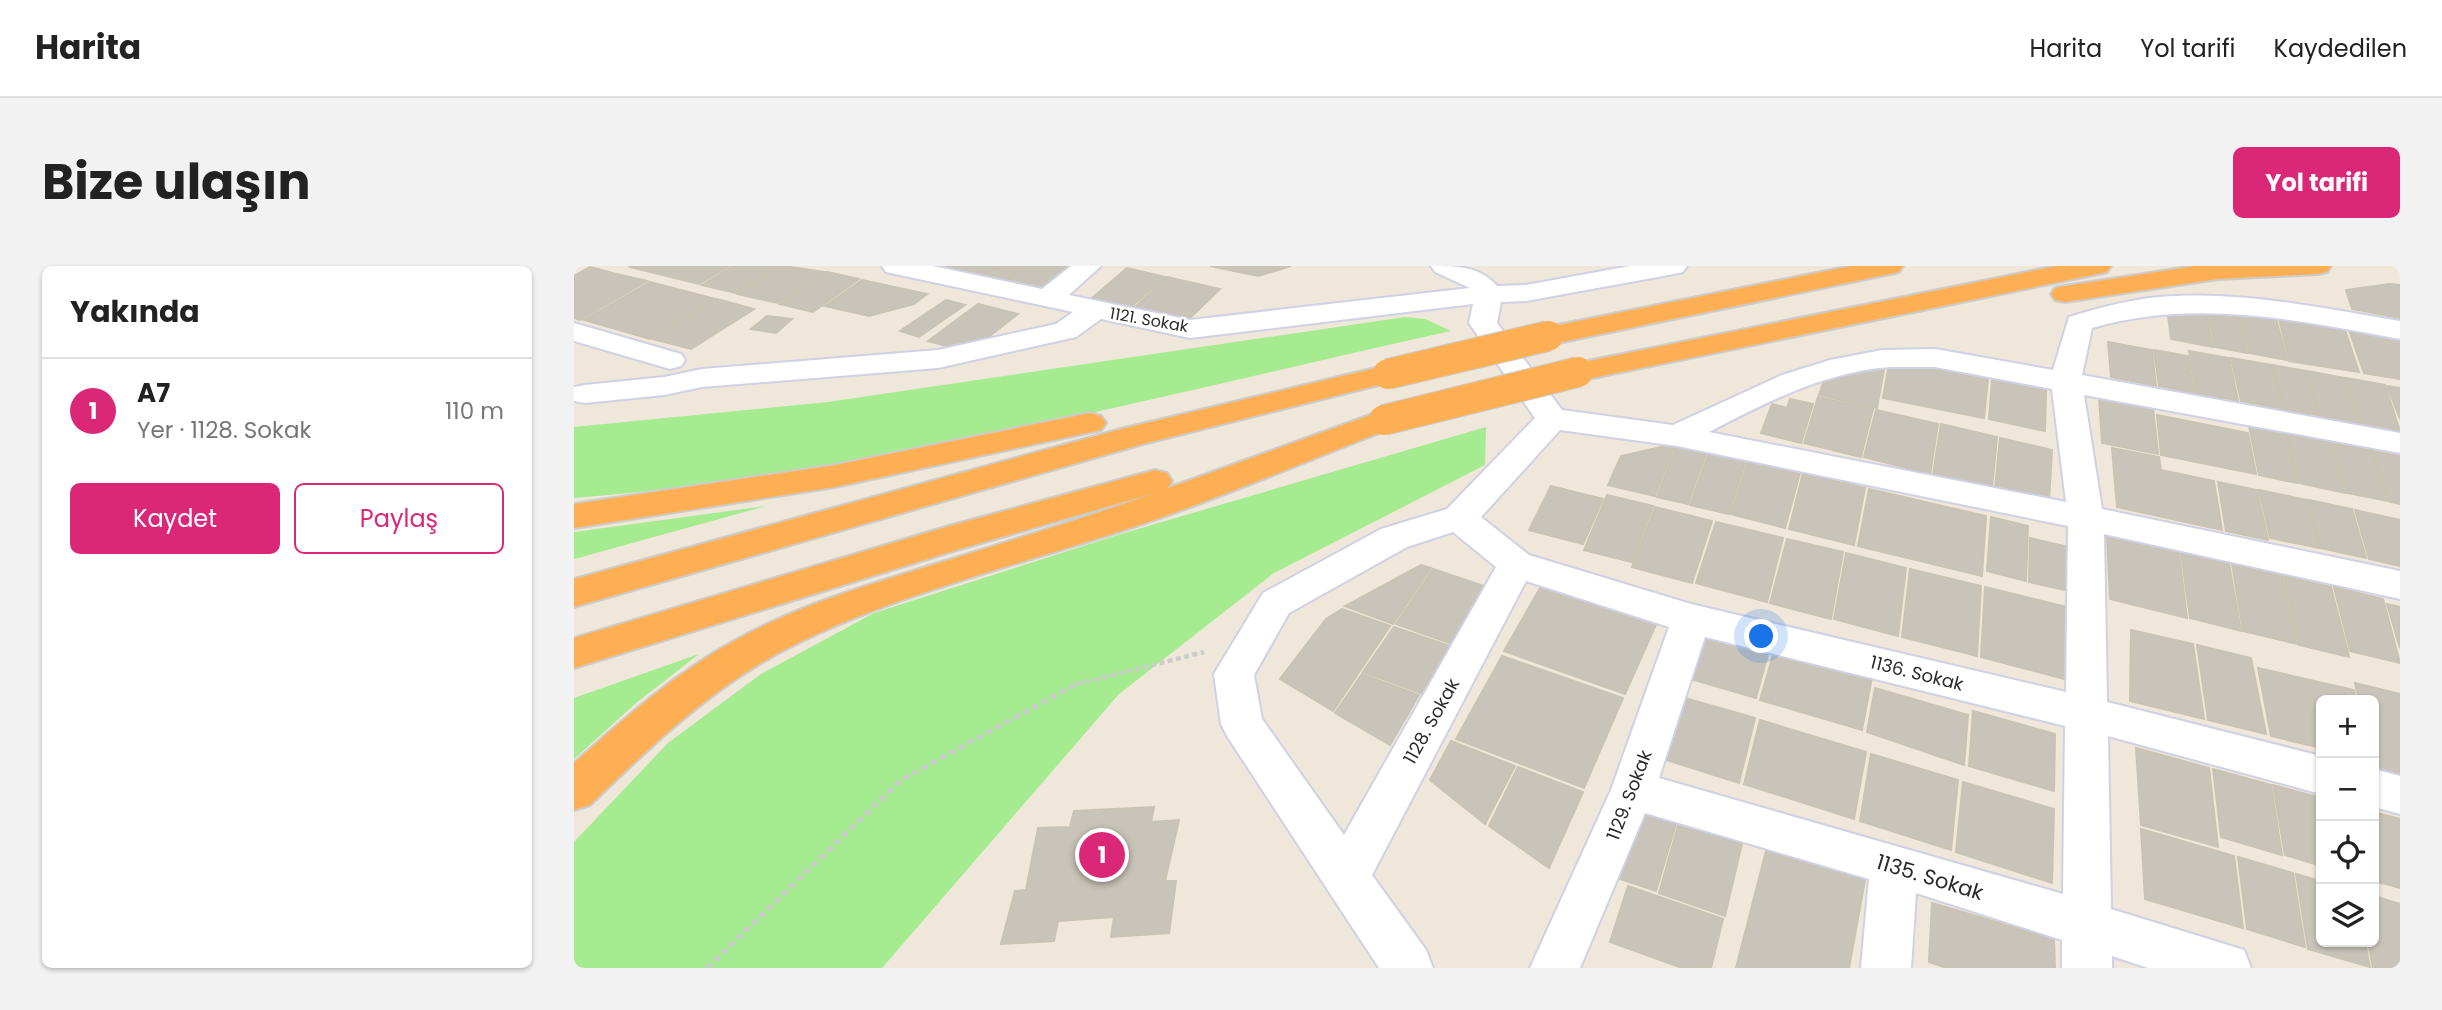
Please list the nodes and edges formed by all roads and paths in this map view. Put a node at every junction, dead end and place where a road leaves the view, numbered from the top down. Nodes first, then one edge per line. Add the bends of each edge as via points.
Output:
1 (895, 266) edge
2 (1088, 266) edge
3 (1444, 266) edge
4 (1674, 266) edge
5 (1889, 266) edge
6 (2098, 266) edge
7 (2248, 266) edge
8 (2318, 266) edge
9 (1620, 271) edge
10 (2183, 275) junction
11 (1489, 294) junction
12 (1047, 299) junction
13 (1875, 309) junction
14 (1095, 310) junction
15 (2400, 330) edge
16 (574, 332) edge
17 (670, 360) dead end
18 (1388, 374) junction
19 (2066, 380) junction
20 (578, 388) edge
21 (1552, 419) junction
22 (1384, 420) junction
23 (1677, 436) junction
24 (2400, 443) edge
25 (574, 516) edge
26 (1459, 517) junction
27 (2086, 518) junction
28 (1516, 564) junction
29 (2400, 585) edge
30 (574, 593) edge
31 (1691, 619) junction
32 (1255, 640) junction
33 (574, 653) edge
34 (2088, 714) junction
35 (2316, 774) edge
36 (2379, 789) edge
37 (1633, 790) junction
38 (574, 791) edge
39 (2400, 795) edge
40 (1894, 865) junction
41 (1345, 879) junction
42 (2086, 947) edge
43 (707, 968) edge
44 (1408, 968) edge
45 (1555, 968) edge
46 (1886, 968) edge
47 (2226, 968) edge

1 - 12 street, 1121. Sokak
2 - 12 street
3 - 11 street via 1479,281
4 - 9 street, 1121. Sokak
5 - 18 highway, bridge
6 - 13 highway
7 - 10 highway
8 - 10 highway
9 - 11 street, 1121. Sokak via 1526,293
10 - 13 highway via 2043,297
11 - 14 street, 1121. Sokak via 1190,329
11 - 21 street via 1483,323
12 - 14 street, 1121. Sokak
13 - 22 highway, bridge via 1578,372
14 - 20 street via 1066,331 938,359 702,378 664,386
15 - 19 street via 2226,303 2162,304 2106,313 2079,323
16 - 17 street
18 - 25 highway via 1274,382 835,476
18 - 30 highway via 1136,435
19 - 23 street via 1935,358 1864,361 1726,409
19 - 24 street
19 - 27 street
21 - 23 street
21 - 26 street
22 - 33 highway via 949,538
22 - 38 highway via 1162,503 804,624 702,680 648,722
23 - 27 street
26 - 28 street
26 - 32 street via 1394,538 1276,603
27 - 29 street
27 - 34 street
28 - 31 street, 1136. Sokak
28 - 41 street, 1128. Sokak
31 - 34 street, 1136. Sokak
31 - 37 street, 1129. Sokak
32 - 41 street via 1234,674 1242,724
32 - 43 path via 1082,681 901,780
34 - 35 street, 1136. Sokak
34 - 42 street
36 - 39 street
37 - 40 street, 1135. Sokak
37 - 45 street, 1129. Sokak
40 - 42 street, 1135. Sokak
40 - 46 street
41 - 44 street
42 - 47 street, 1135. Sokak

